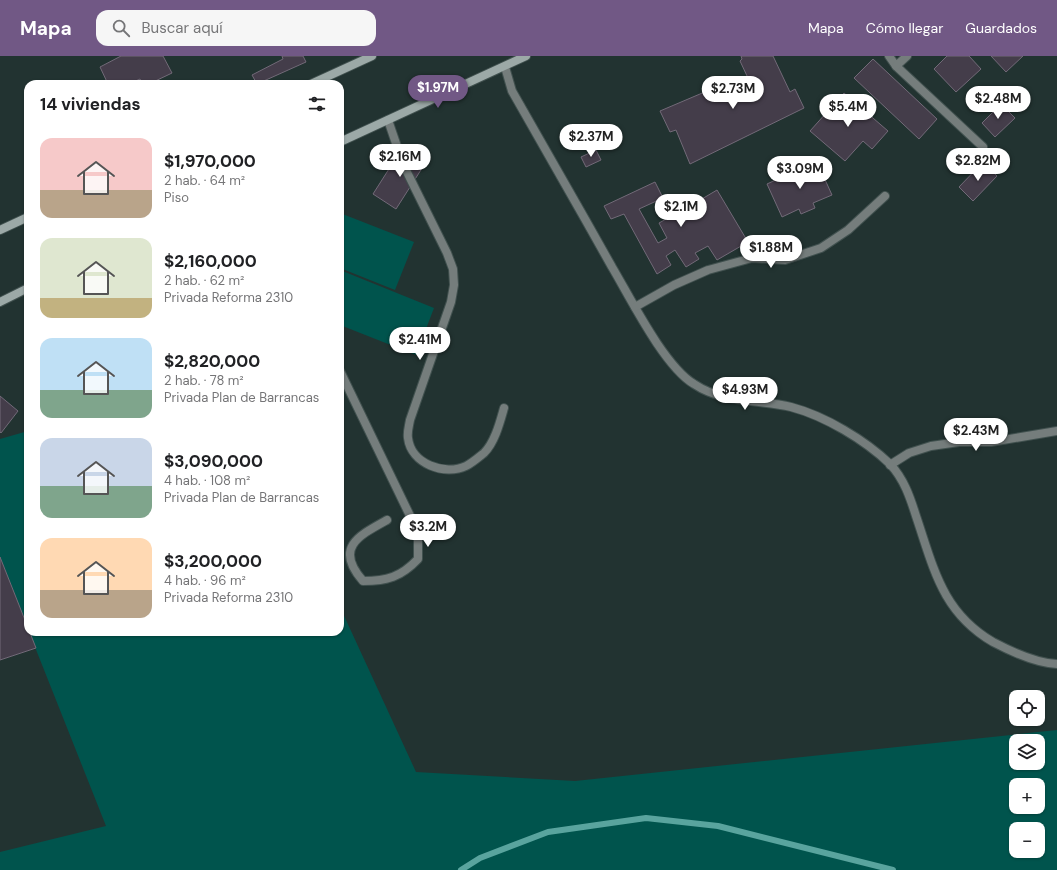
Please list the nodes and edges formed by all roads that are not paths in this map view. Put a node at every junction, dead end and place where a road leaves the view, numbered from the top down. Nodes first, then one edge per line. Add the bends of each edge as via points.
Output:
1 (372, 56) edge
2 (526, 56) edge
3 (888, 56) edge
4 (907, 56) edge
5 (505, 66) junction
6 (896, 66) junction
7 (319, 80) edge
8 (388, 120) junction
9 (344, 140) edge
10 (983, 147) dead end
11 (885, 196) dead end
12 (24, 219) edge
13 (0, 230) edge
14 (24, 290) edge
15 (0, 302) edge
16 (635, 307) junction
17 (344, 379) edge
18 (504, 408) dead end
19 (1057, 431) edge
20 (890, 465) junction
21 (387, 520) dead end
22 (1057, 664) edge

1 - 7 main road
2 - 5 main road
3 - 6 street
4 - 6 street
5 - 8 main road
5 - 16 street via 512,91
6 - 10 street
8 - 9 main road
8 - 18 street via 403,164 453,269 454,286 451,302 410,420 408,439 413,452 425,464 446,470 466,466 485,452 498,428
11 - 16 street via 848,230 821,248 785,260 752,258 708,270
12 - 13 main road
14 - 15 main road
16 - 20 street via 675,369 693,384 717,397 790,407 817,416 844,431
17 - 21 street via 414,524 418,540 418,560 406,572 381,581 363,581 350,563 349,554 352,546 369,530
19 - 20 street via 991,442 959,442 931,446 909,453
20 - 22 street via 906,487 942,590 963,620 981,635 1007,650

